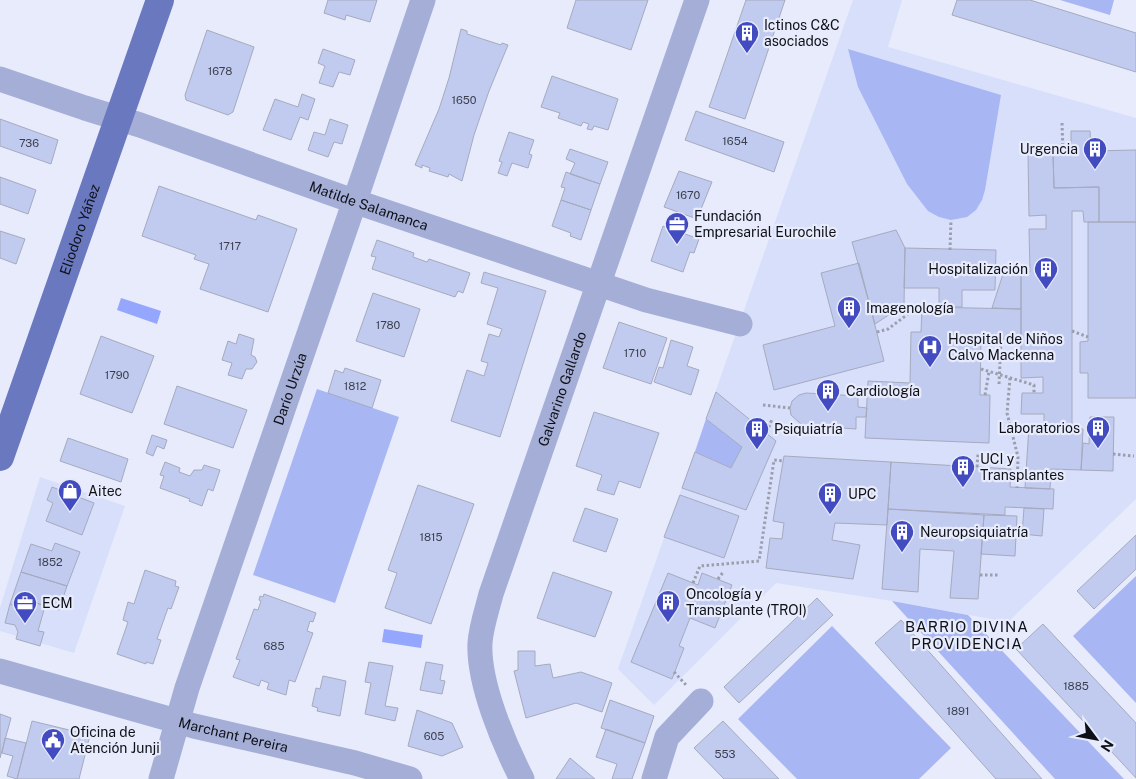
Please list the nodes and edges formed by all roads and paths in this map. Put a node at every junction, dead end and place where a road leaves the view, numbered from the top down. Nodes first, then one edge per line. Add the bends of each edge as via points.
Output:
1 (160, 0) edge
2 (422, 0) edge
3 (697, 0) edge
4 (0, 79) edge
5 (118, 119) junction
6 (1062, 123) dead end
7 (1063, 152) dead end
8 (355, 201) junction
9 (951, 220) dead end
10 (950, 250) dead end
11 (598, 284) junction
12 (922, 312) dead end
13 (740, 324) dead end
14 (1072, 330) dead end
15 (877, 332) dead end
16 (1088, 337) dead end
17 (1000, 339) dead end
18 (980, 369) dead end
19 (988, 372) junction
20 (1010, 378) junction
21 (999, 384) dead end
22 (1034, 393) dead end
23 (985, 395) dead end
24 (763, 405) dead end
25 (790, 408) dead end
26 (772, 419) dead end
27 (767, 432) dead end
28 (978, 454) dead end
29 (1114, 454) dead end
30 (1134, 456) dead end
31 (0, 458) edge
32 (783, 461) dead end
33 (977, 467) dead end
34 (1017, 488) dead end
35 (724, 571) dead end
36 (980, 575) dead end
37 (1000, 576) dead end
38 (718, 580) dead end
39 (693, 583) dead end
40 (0, 671) edge
41 (701, 701) dead end
42 (177, 721) junction
43 (161, 779) edge
44 (410, 779) edge
45 (522, 779) edge
46 (654, 779) edge

1 - 5 main road, Eliodoro Yáñez
2 - 8 street, Darío Urzúa
3 - 11 street, Galvarino Gallardo
4 - 5 street, Matilde Salamanca
5 - 8 street, Matilde Salamanca
5 - 31 main road, Eliodoro Yáñez
6 - 7 path
8 - 11 street, Matilde Salamanca
8 - 42 street, Darío Urzúa
9 - 10 path
11 - 13 street, Matilde Salamanca
11 - 45 street, Galvarino Gallardo via 491,594 482,629 481,660 490,700 505,744
12 - 15 path via 912,311 888,329
14 - 16 path
17 - 21 path
18 - 19 path, bridge
19 - 20 path, bridge
19 - 23 path
20 - 22 path, bridge via 1034,385
20 - 34 path via 1007,412 1018,457
24 - 25 path
26 - 27 path
28 - 33 path
29 - 30 path
32 - 39 path via 774,460 759,561 700,566
35 - 38 path
36 - 37 path
40 - 42 street, Marchant Pereira
41 - 46 street via 667,737
42 - 43 street, Darío Urzúa
42 - 44 street, Marchant Pereira

